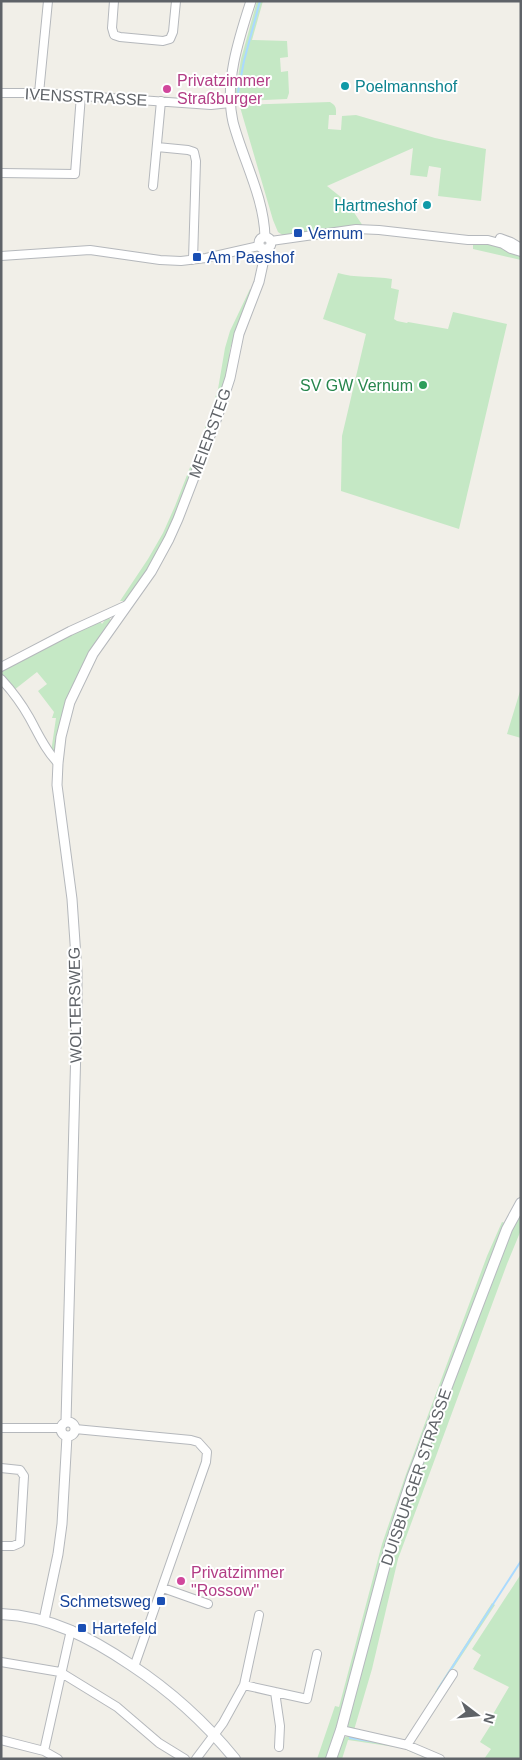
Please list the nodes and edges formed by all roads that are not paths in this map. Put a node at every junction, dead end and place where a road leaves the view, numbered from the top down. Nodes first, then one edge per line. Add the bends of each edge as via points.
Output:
1 (48, 1) edge
2 (114, 1) edge
3 (176, 1) edge
4 (250, 1) edge
5 (1, 93) edge
6 (39, 93) junction
7 (81, 96) junction
8 (161, 101) junction
9 (230, 104) junction
10 (157, 147) junction
11 (1, 173) edge
12 (153, 186) dead end
13 (268, 239) junction
14 (488, 240) junction
15 (262, 248) junction
16 (521, 248) edge
17 (521, 252) edge
18 (1, 256) edge
19 (193, 260) junction
20 (127, 605) junction
21 (1, 667) edge
22 (1, 679) edge
23 (58, 763) junction
24 (521, 1203) edge
25 (63, 1425) junction
26 (1, 1428) edge
27 (75, 1429) junction
28 (67, 1436) junction
29 (1, 1468) edge
30 (1, 1546) edge
31 (163, 1588) junction
32 (208, 1604) dead end
33 (1, 1614) edge
34 (259, 1616) dead end
35 (44, 1620) junction
36 (71, 1630) junction
37 (317, 1654) dead end
38 (1, 1662) edge
39 (134, 1667) junction
40 (60, 1672) junction
41 (453, 1674) dead end
42 (244, 1685) junction
43 (275, 1692) junction
44 (340, 1730) junction
45 (215, 1734) junction
46 (1, 1740) edge
47 (407, 1745) junction
48 (280, 1747) dead end
49 (44, 1751) junction
50 (58, 1759) edge
51 (185, 1759) edge
52 (196, 1759) edge
53 (235, 1759) edge
54 (331, 1759) edge
55 (440, 1759) edge

1 - 6 street
2 - 3 street via 114,35 163,42 170,39 173,32
4 - 9 street via 231,76
5 - 6 street, IVENSSTRASSE
6 - 7 street, IVENSSTRASSE
7 - 8 street, IVENSSTRASSE
7 - 11 street via 75,174
8 - 9 street, IVENSSTRASSE
8 - 10 street
9 - 13 street
10 - 12 street
10 - 19 street via 194,152
13 - 14 street via 356,229
13 - 15 street, MEIERSTEG via 260,239
14 - 16 street via 498,238
14 - 17 street
15 - 19 street
15 - 20 street, MEIERSTEG via 258,287 239,334 223,401 184,506 151,572
18 - 19 street via 90,250 160,260
20 - 21 street
20 - 23 street, WOLTERSWEG via 93,654 70,702
22 - 23 street via 14,693 50,755
23 - 25 street, WOLTERSWEG via 58,793 72,899 77,972
24 - 44 main road, DUISBURGER STRASSE via 506,1229 412,1478
25 - 26 street
25 - 27 street via 72,1423
25 - 28 street
27 - 28 street
27 - 31 street via 191,1440 198,1442 207,1452
28 - 35 street via 62,1524
29 - 30 street via 20,1470 24,1476 20,1543
31 - 32 street
31 - 39 street
33 - 35 main road
34 - 42 street
35 - 36 main road
36 - 39 main road
36 - 40 street
37 - 43 street via 308,1699
38 - 40 street
39 - 45 main road via 177,1698
40 - 49 street
40 - 51 street via 117,1707 159,1743
41 - 47 street
42 - 43 street
42 - 45 street
43 - 48 street
44 - 47 street
44 - 54 main road, DUISBURGER STRASSE
45 - 52 street
45 - 53 main road
46 - 49 street
47 - 55 street
49 - 50 street

